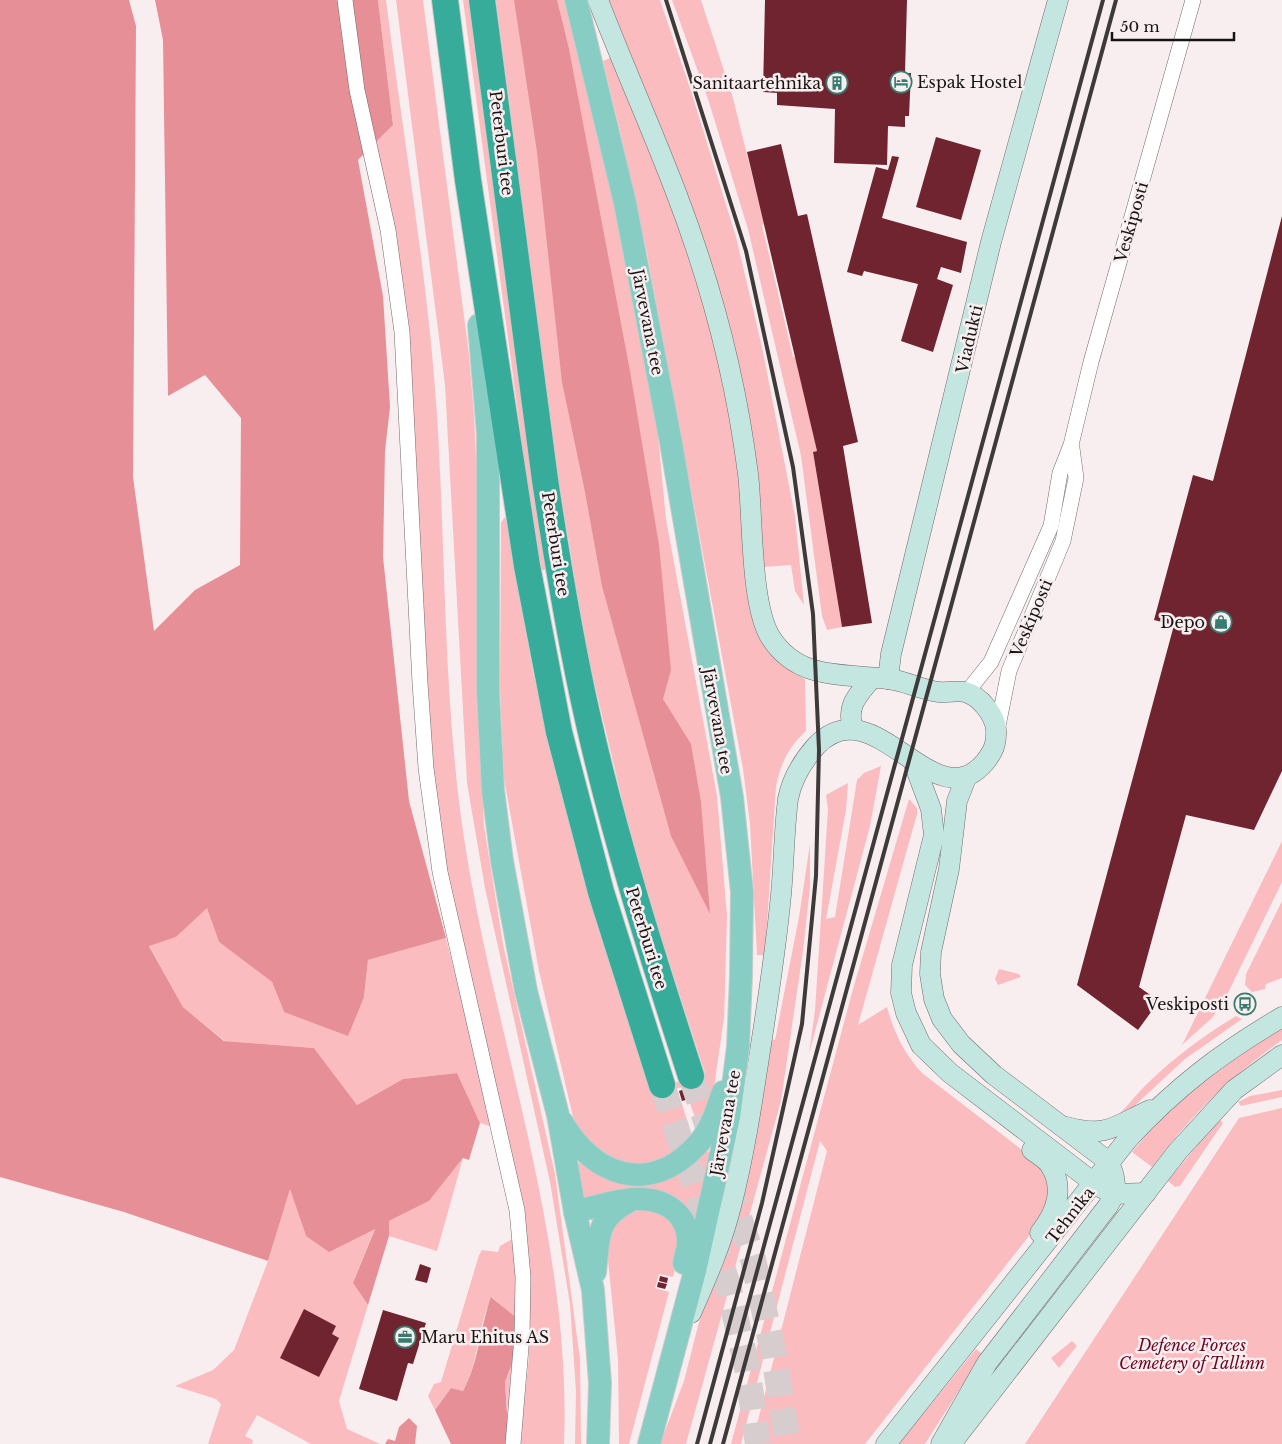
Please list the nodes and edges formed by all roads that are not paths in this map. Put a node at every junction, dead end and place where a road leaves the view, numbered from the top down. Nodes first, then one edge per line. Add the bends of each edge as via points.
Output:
1 (344, 0) edge
2 (445, 0) edge
3 (482, 0) edge
4 (576, 0) edge
5 (598, 0) edge
6 (1058, 0) edge
7 (1193, 0) edge
8 (468, 180) junction
9 (1071, 445) junction
10 (879, 679) junction
11 (968, 692) junction
12 (853, 729) junction
13 (997, 732) junction
14 (913, 761) junction
15 (966, 778) junction
16 (1282, 1017) edge
17 (738, 1047) junction
18 (1282, 1055) edge
19 (691, 1076) tunnel mouth
20 (662, 1085) tunnel mouth
21 (1160, 1104) junction
22 (558, 1115) junction
23 (1018, 1124) junction
24 (1061, 1125) junction
25 (1109, 1164) junction
26 (1094, 1183) junction
27 (1146, 1193) junction
28 (1114, 1194) junction
29 (633, 1200) junction
30 (575, 1212) junction
31 (1021, 1278) junction
32 (593, 1290) junction
33 (672, 1356) junction
34 (513, 1444) edge
35 (598, 1444) edge
36 (649, 1444) edge
37 (886, 1444) edge
38 (941, 1444) edge
39 (951, 1444) edge

1 - 34 street via 357,90 388,230 402,332 420,693 440,872 517,1210 523,1277 522,1336
2 - 8 highway
3 - 19 highway, Peterburi tee via 545,480 584,700 629,879
4 - 17 main road, Järvevana tee via 628,221 671,443 732,798 742,892
5 - 10 street via 676,192 711,298 744,448 758,602 767,633 785,656 806,669
6 - 10 street, Viadukti via 991,242 891,654
7 - 9 street, Veskiposti via 1091,362
8 - 20 highway, Peterburi tee via 527,566 559,732 601,892
8 - 22 main road via 488,434 488,691 493,790 502,861 526,991
9 - 11 street, Veskiposti via 1060,473 1051,526 991,662
9 - 13 street, Veskiposti via 1076,478 1063,541 1037,609 1008,671
10 - 11 street via 942,693
10 - 12 street via 851,708
11 - 13 street via 994,718
12 - 14 street via 882,738
12 - 33 street via 835,733 821,741 799,766 789,795 770,982 751,1111 731,1209 707,1277
13 - 15 street via 995,748 982,766
14 - 15 street via 942,777
14 - 23 street via 931,808 934,835 902,965 906,1013 921,1044 950,1073
15 - 24 street via 957,801 949,869 931,952 934,999 942,1019 961,1044 994,1075
16 - 21 street, Tehnika via 1220,1056
17 - 22 main road via 716,1114 698,1145 677,1164 639,1175 606,1168 589,1158 570,1136
17 - 33 main road, Järvevana tee via 730,1117
18 - 27 street via 1234,1090 1178,1151
21 - 24 street via 1106,1131 1088,1132
21 - 25 street, Tehnika
22 - 30 main road
23 - 26 street
23 - 31 street via 1026,1145 1049,1164 1056,1179 1058,1195 1050,1220 1022,1257
24 - 25 street
25 - 26 street, Tehnika
25 - 28 street via 1114,1177
26 - 28 street
26 - 31 street, Tehnika
27 - 28 street
27 - 39 street
28 - 38 street via 987,1364
29 - 30 main road
29 - 32 main road via 605,1218 598,1234
29 - 33 main road via 652,1199 668,1205 686,1226 689,1241
30 - 32 main road
31 - 37 street, Tehnika
32 - 35 main road via 600,1384
33 - 36 main road, Järvevana tee

